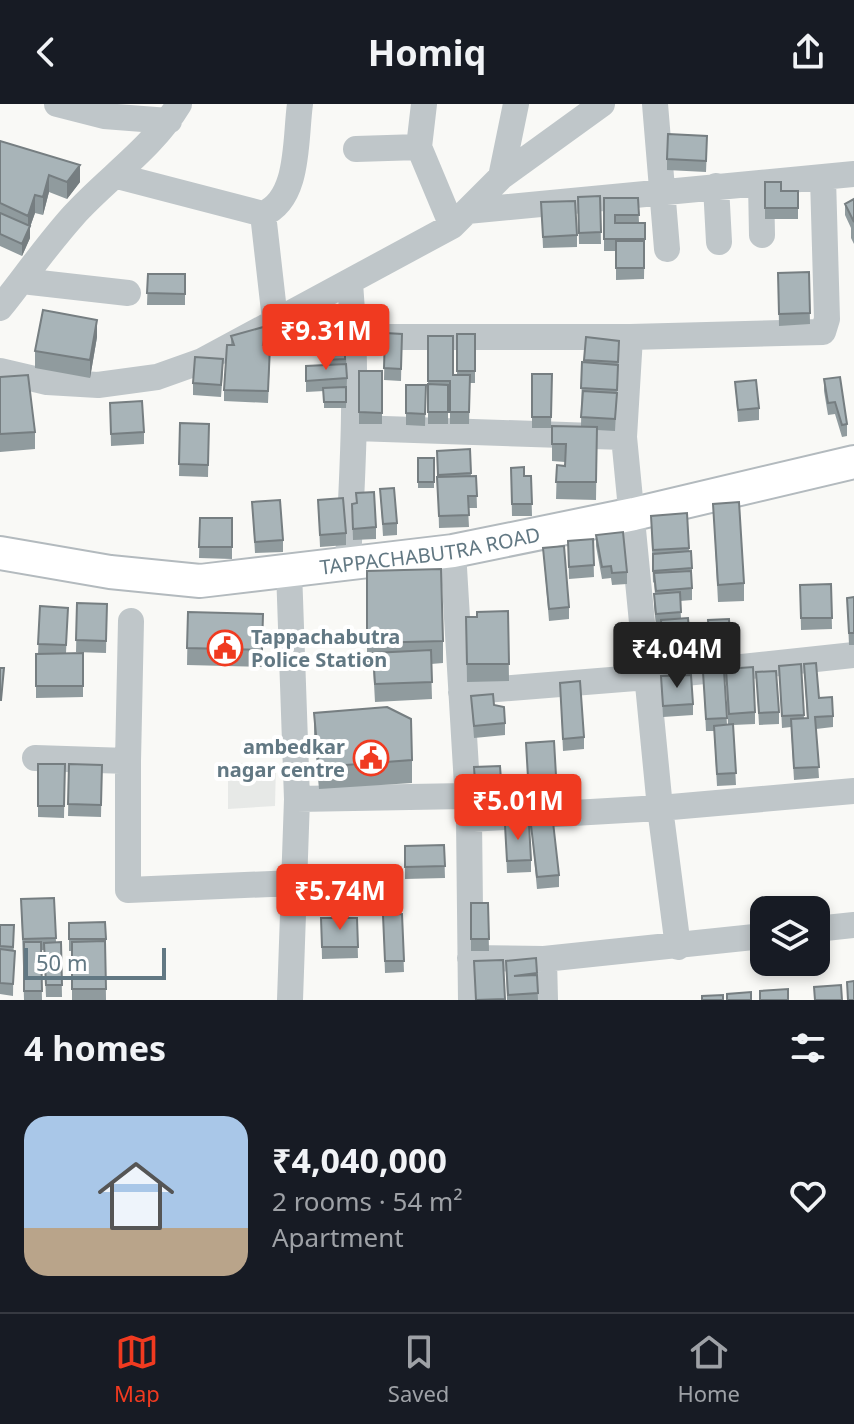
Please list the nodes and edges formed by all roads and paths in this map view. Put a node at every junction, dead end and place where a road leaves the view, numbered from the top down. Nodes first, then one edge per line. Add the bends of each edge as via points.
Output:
1 (57, 104) edge
2 (300, 104) edge
3 (424, 104) edge
4 (516, 104) edge
5 (602, 104) edge
6 (655, 104) edge
7 (174, 112) edge
8 (419, 147) junction
9 (356, 149) dead end
10 (854, 174) edge
11 (117, 176) junction
12 (501, 177) junction
13 (823, 178) junction
14 (761, 183) junction
15 (716, 186) junction
16 (662, 190) junction
17 (263, 214) junction
18 (460, 219) junction
19 (762, 235) dead end
20 (719, 242) dead end
21 (667, 249) dead end
22 (22, 281) junction
23 (350, 283) junction
24 (128, 293) dead end
25 (0, 308) edge
26 (275, 320) junction
27 (355, 337) junction
28 (630, 337) junction
29 (0, 372) edge
30 (355, 428) junction
31 (624, 437) junction
32 (854, 462) edge
33 (634, 514) junction
34 (453, 551) junction
35 (0, 553) edge
36 (348, 561) junction
37 (289, 570) junction
38 (131, 621) dead end
39 (854, 655) edge
40 (648, 677) junction
41 (461, 692) junction
42 (35, 758) dead end
43 (128, 761) junction
44 (854, 791) edge
45 (297, 799) junction
46 (468, 807) junction
47 (660, 808) junction
48 (294, 883) junction
49 (854, 925) edge
50 (830, 928) edge
51 (750, 938) edge
52 (678, 947) junction
53 (470, 958) junction
54 (544, 959) junction
55 (290, 1000) edge
56 (471, 1000) edge
57 (545, 1000) edge

1 - 7 street via 104,116
2 - 17 street via 288,192 278,208
3 - 8 street
4 - 12 street
5 - 12 street
6 - 16 street
7 - 11 street
8 - 9 street
8 - 18 street
10 - 13 street
11 - 17 street
11 - 22 street via 74,214
12 - 18 street
13 - 14 street
13 - 28 street via 823,332
14 - 15 street
14 - 19 street
15 - 16 street
15 - 20 street
16 - 18 street
16 - 21 street
17 - 26 street
18 - 23 street
22 - 24 street
22 - 25 street
23 - 26 street
23 - 27 street
26 - 29 street via 202,361 157,377 98,385
27 - 28 street
27 - 30 street
28 - 31 street
30 - 31 street
30 - 36 street
31 - 33 street
32 - 33 main road, TAPPACHABUTRA ROAD
33 - 34 main road, TAPPACHABUTRA ROAD
33 - 40 street
34 - 36 main road, TAPPACHABUTRA ROAD
34 - 41 street
35 - 37 main road, TAPPACHABUTRA ROAD via 200,581
36 - 37 main road, TAPPACHABUTRA ROAD
37 - 45 street
38 - 43 street
39 - 40 street
40 - 41 street
40 - 47 street
41 - 46 street
42 - 43 street
43 - 48 street via 128,890
44 - 47 street
45 - 46 street
45 - 48 street
46 - 47 street
46 - 53 street
47 - 52 street
48 - 55 street
49 - 50 street
51 - 52 street
52 - 54 street
53 - 54 street
53 - 56 street
54 - 57 street

